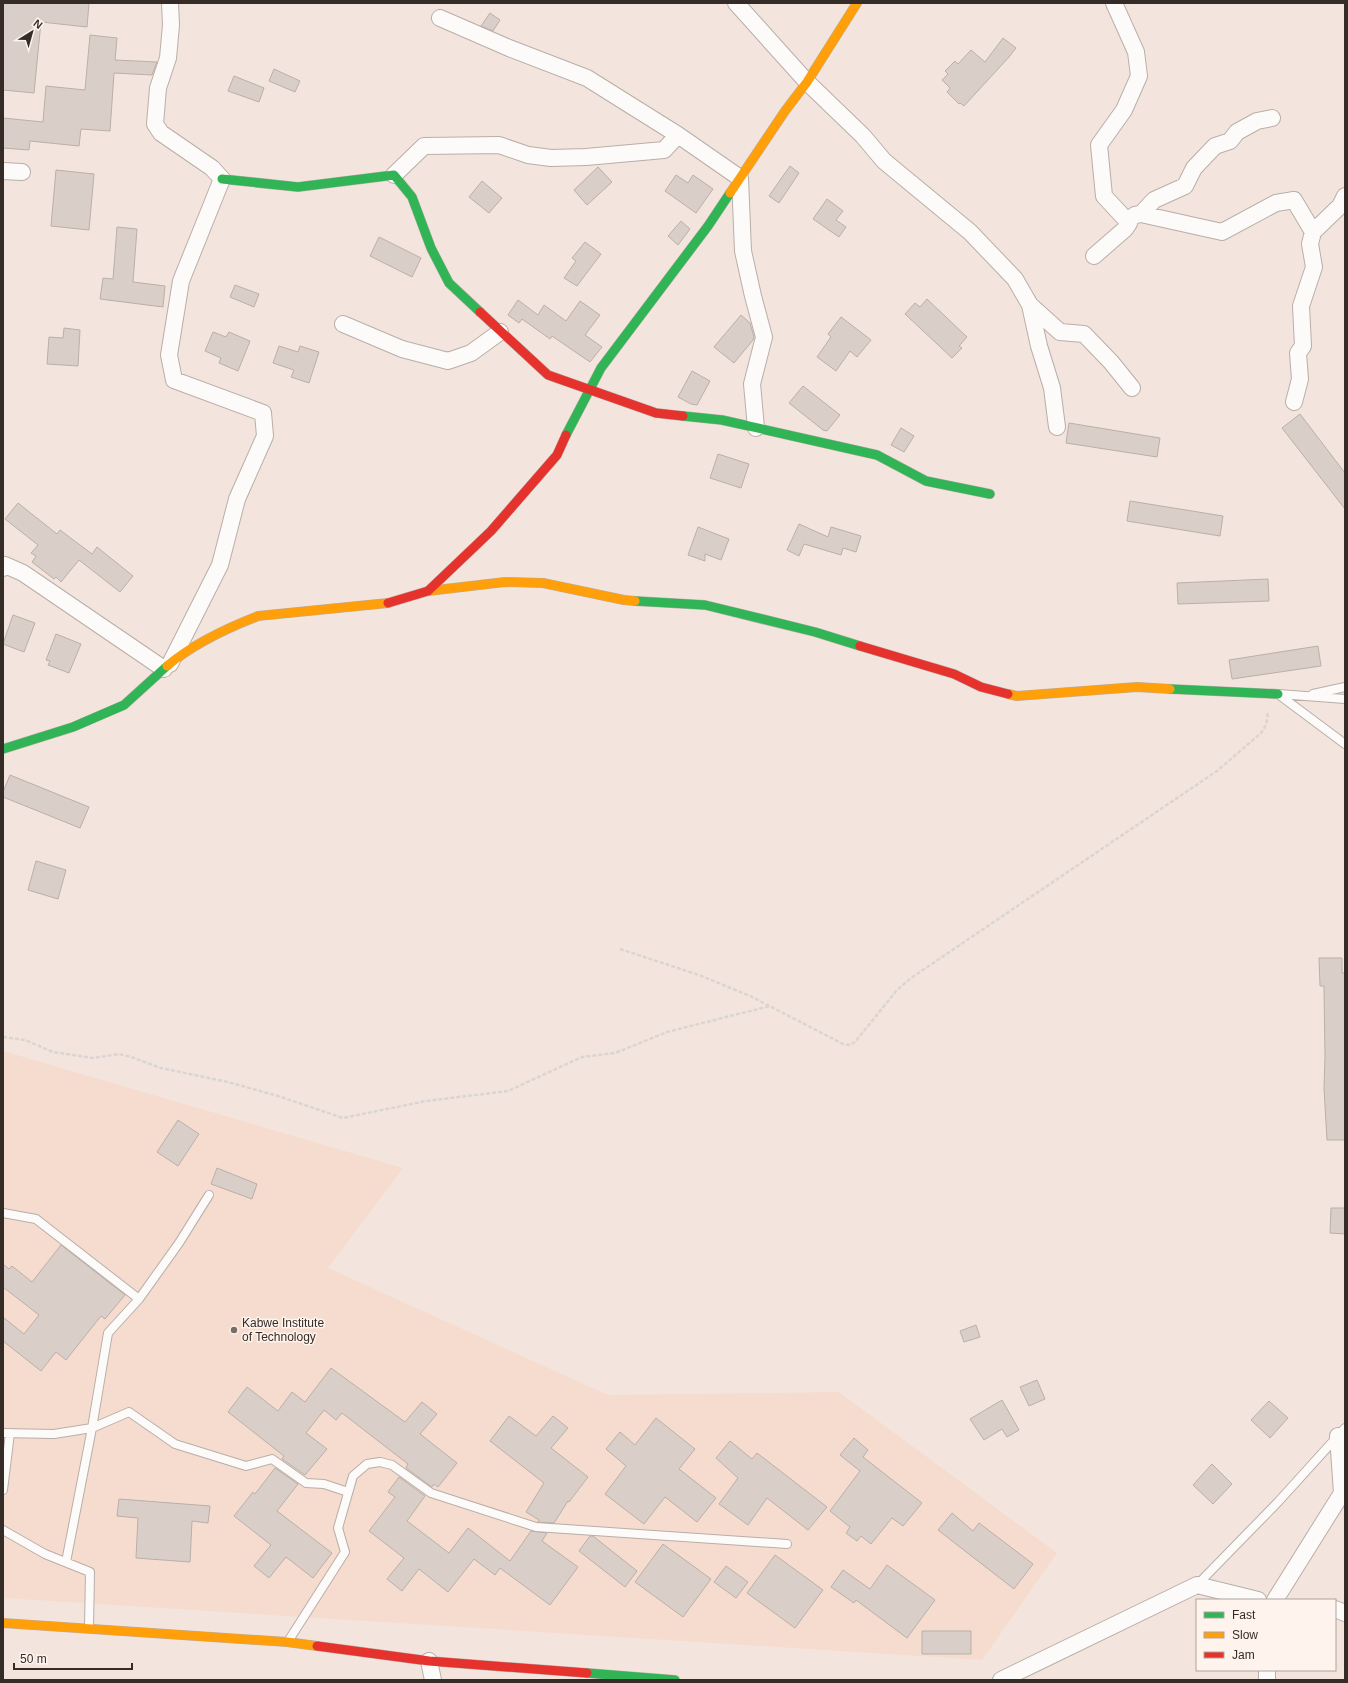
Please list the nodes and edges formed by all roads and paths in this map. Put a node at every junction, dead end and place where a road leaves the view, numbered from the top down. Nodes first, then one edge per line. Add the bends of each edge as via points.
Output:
1 (170, 3) edge
2 (736, 3) edge
3 (857, 3) edge
4 (1114, 3) edge
5 (440, 18) dead end
6 (807, 82) junction
7 (1272, 118) dead end
8 (678, 135) junction
9 (3, 171) edge
10 (22, 172) dead end
11 (394, 175) junction
12 (740, 178) junction
13 (222, 179) junction
14 (1345, 196) edge
15 (1134, 217) junction
16 (1314, 232) junction
17 (1094, 256) dead end
18 (1030, 305) junction
19 (343, 324) dead end
20 (500, 332) junction
21 (1132, 388) dead end
22 (590, 389) junction
23 (1294, 402) dead end
24 (1057, 427) dead end
25 (756, 428) junction
26 (990, 494) dead end
27 (3, 568) edge
28 (428, 591) junction
29 (167, 667) junction
30 (1345, 687) edge
31 (1274, 694) junction
32 (1304, 696) junction
33 (1345, 699) edge
34 (1345, 744) edge
35 (3, 749) edge
36 (620, 949) dead end
37 (770, 1006) junction
38 (3, 1037) edge
39 (209, 1195) dead end
40 (3, 1213) edge
41 (139, 1299) junction
42 (92, 1428) junction
43 (1342, 1432) edge
44 (6, 1433) edge
45 (3, 1490) edge
46 (348, 1492) junction
47 (3, 1530) edge
48 (787, 1544) dead end
49 (66, 1562) junction
50 (1198, 1585) junction
51 (1254, 1599) edge
52 (1277, 1599) edge
53 (3, 1623) edge
54 (89, 1629) junction
55 (287, 1642) junction
56 (429, 1661) junction
57 (433, 1680) edge
58 (675, 1680) edge
59 (1001, 1680) edge

1 - 13 street via 168,58 158,88 155,124 161,133 212,168
2 - 6 street
3 - 6 street
4 - 15 street via 1136,52 1139,76 1124,110 1099,145 1104,196
5 - 8 street via 587,78
6 - 12 street
6 - 18 street via 863,136 884,161 970,232 1015,279
7 - 15 street via 1257,121 1237,132 1230,141 1215,146 1194,168 1185,186 1154,200
8 - 11 street via 664,150 586,157 551,158 528,155 499,145 424,146
8 - 12 street
9 - 10 street
11 - 13 street via 298,187
11 - 20 street via 412,197 431,248 449,283
12 - 22 street via 708,226 601,368
12 - 25 street via 743,251 764,337 752,384
13 - 29 street via 181,281 169,355 174,380 263,413 264,436 237,499 220,565
14 - 16 street via 1340,206
15 - 16 street via 1222,232 1276,203 1294,200
15 - 17 street via 1125,229
16 - 23 street via 1310,244 1314,267 1302,306 1303,346 1298,353 1300,379
18 - 21 street via 1060,332 1084,334
18 - 24 street via 1052,388
19 - 20 street via 402,349 448,361 470,353
20 - 22 street via 548,375
22 - 25 street via 656,413 722,420
22 - 28 street via 557,455 491,531
25 - 26 street via 877,455 926,480
27 - 29 street via 5,565 23,573
28 - 29 street via 391,603 258,616 204,641
28 - 31 street via 505,582 543,583 624,600 705,605 815,632 1017,696 1137,687
29 - 35 street via 124,705 73,726
30 - 32 lane
31 - 32 lane
31 - 34 lane
31 - 37 path via 1266,725 1261,733 1217,771 911,978 897,990 855,1042 850,1045 843,1044
32 - 33 lane
36 - 37 path via 699,975
37 - 38 path via 667,1032 615,1053 582,1057 508,1091 426,1100 343,1118 228,1082 160,1068 131,1056 119,1054 93,1058 53,1052 25,1040
39 - 41 lane
40 - 41 lane via 36,1219
41 - 42 lane via 108,1333
42 - 44 lane via 54,1434
42 - 46 lane via 129,1412 175,1444 246,1466 272,1459 306,1483 324,1484
42 - 49 lane
43 - 50 lane
43 - 52 street via 1342,1493
44 - 45 lane
46 - 48 lane via 353,1476 367,1464 380,1462 392,1465 431,1493 536,1528
46 - 55 lane via 338,1528 345,1552
47 - 49 lane via 44,1554
49 - 54 lane via 90,1572
50 - 51 street
50 - 59 street
53 - 54 street
54 - 55 street
55 - 56 street
56 - 57 street
56 - 58 street

